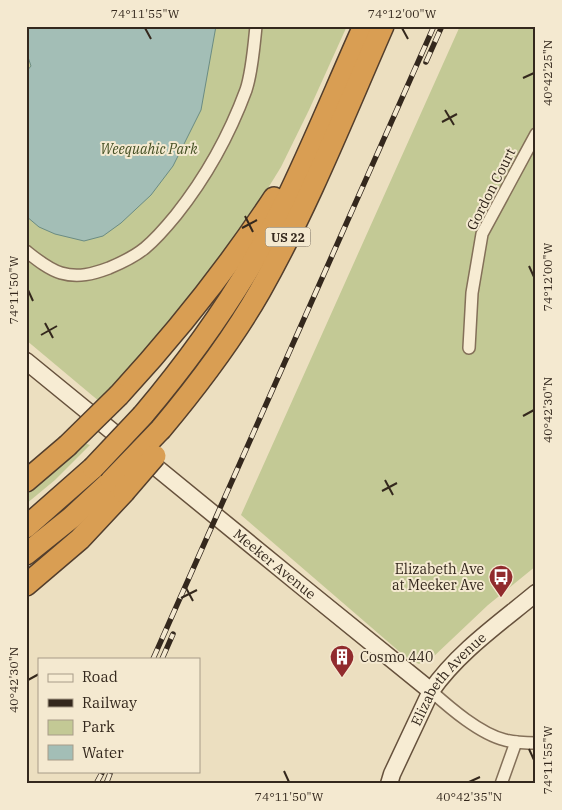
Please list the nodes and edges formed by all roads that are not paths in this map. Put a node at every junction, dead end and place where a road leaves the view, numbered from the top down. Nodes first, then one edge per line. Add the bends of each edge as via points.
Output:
1 (256, 26) edge
2 (364, 26) edge
3 (383, 26) edge
4 (337, 87) junction
5 (536, 134) edge
6 (26, 251) edge
7 (469, 348) dead end
8 (26, 361) edge
9 (26, 481) edge
10 (118, 487) junction
11 (26, 527) edge
12 (26, 554) edge
13 (26, 586) edge
14 (536, 593) edge
15 (431, 690) junction
16 (516, 742) junction
17 (536, 743) edge
18 (389, 784) edge
19 (501, 784) edge

1 - 6 street via 247,87 216,158 192,195 145,248 106,269 74,276 60,273
2 - 4 highway, US 22
3 - 10 highway, US 22, bridge via 297,220 206,387
4 - 9 highway, bridge via 288,174 238,250 172,336 119,395
4 - 11 highway, US 22, bridge via 282,207 248,269 198,347 144,415 93,468
5 - 7 street, Gordon Court via 482,234 472,293
8 - 15 main road, Meeker Avenue
10 - 12 highway via 71,518
10 - 13 highway via 90,529
14 - 15 main road, Elizabeth Avenue via 469,649
15 - 16 street, Meeker Avenue via 451,709 488,732
15 - 18 main road, Elizabeth Avenue
16 - 17 street, Meeker Avenue
16 - 19 street

